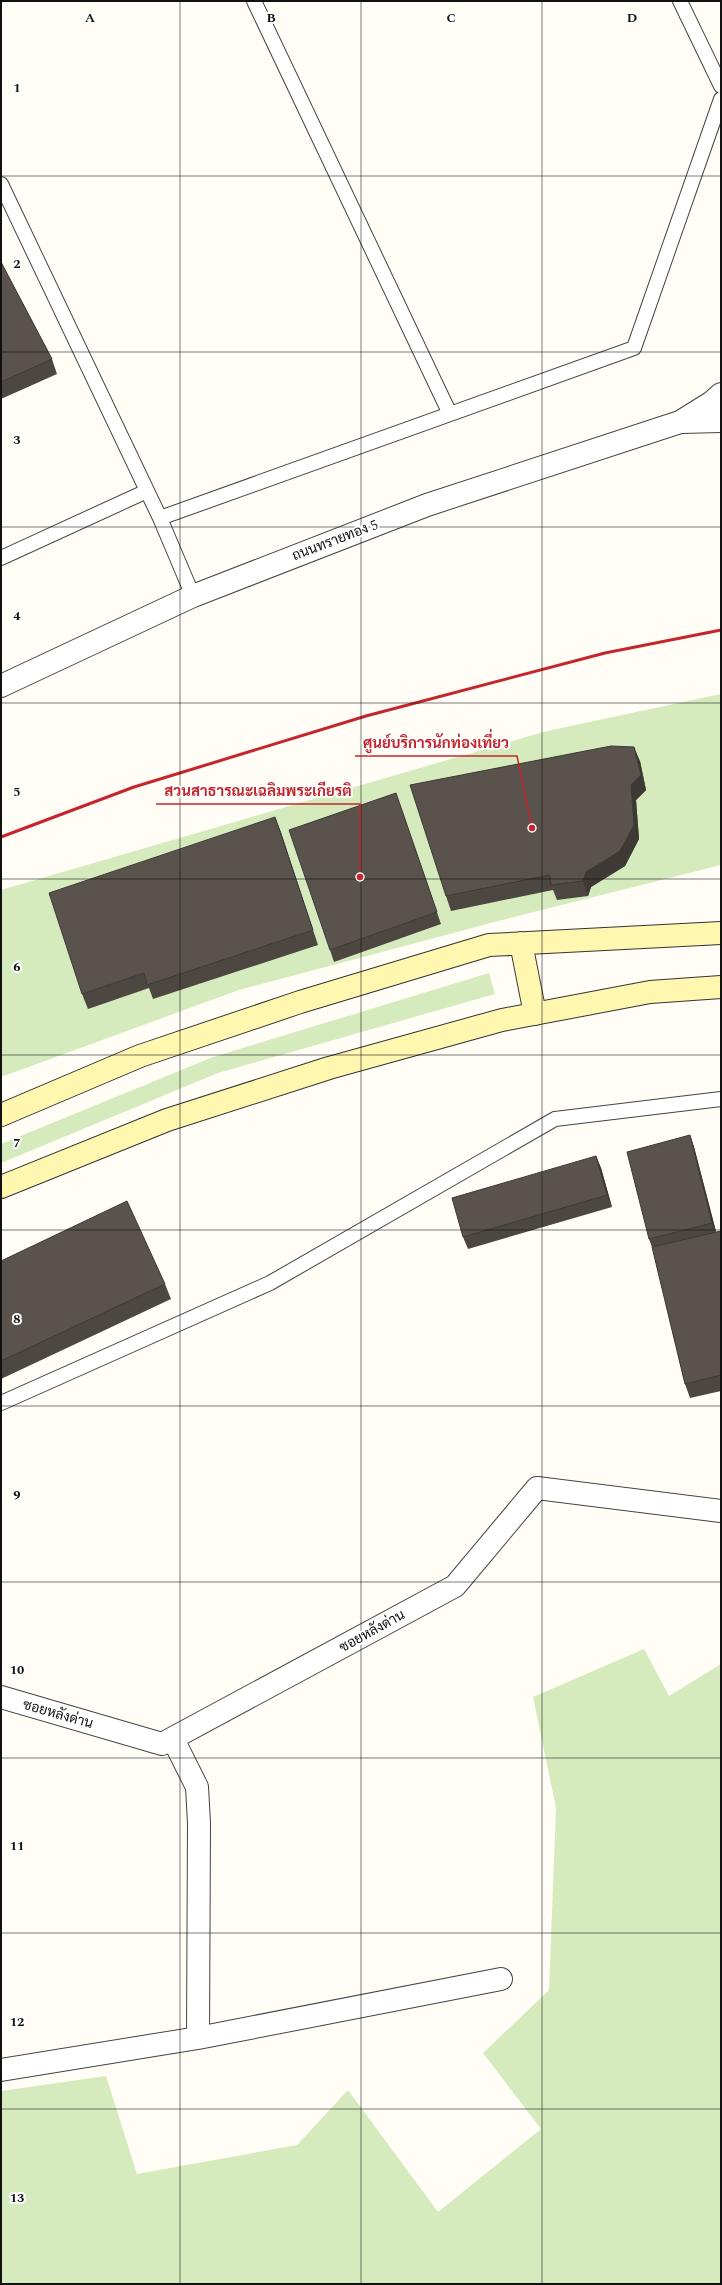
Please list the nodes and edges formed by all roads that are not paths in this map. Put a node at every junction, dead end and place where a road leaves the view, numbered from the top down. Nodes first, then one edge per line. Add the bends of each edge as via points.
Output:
1 (254, 1) edge
2 (680, 1) edge
3 (721, 86) edge
4 (721, 99) edge
5 (1, 184) edge
6 (721, 394) edge
7 (450, 414) junction
8 (721, 421) edge
9 (680, 422) junction
10 (147, 491) junction
11 (160, 518) junction
12 (1, 558) edge
13 (193, 596) junction
14 (1, 686) edge
15 (721, 934) edge
16 (521, 943) junction
17 (721, 987) edge
18 (535, 1014) junction
19 (721, 1099) edge
20 (1, 1115) edge
21 (1, 1187) edge
22 (1, 1404) edge
23 (721, 1511) edge
24 (1, 1697) edge
25 (173, 1739) junction
26 (501, 1979) dead end
27 (198, 2038) junction
28 (1, 2070) edge

1 - 7 lane
2 - 3 lane
4 - 7 lane via 634,348
5 - 10 lane
6 - 9 street, ถนนทรายทอง 5
7 - 11 lane
8 - 9 street, ถนนทรายทอง 5
9 - 13 street, ถนนทรายทอง 5 via 427,505
10 - 11 lane
10 - 12 lane
11 - 13 lane
13 - 14 street, ถนนทรายทอง 5
15 - 16 main road
16 - 18 main road
16 - 20 main road via 489,945 300,1002 140,1056
17 - 18 main road via 650,992
18 - 21 main road via 502,1020 328,1068 167,1120
19 - 22 lane via 555,1119 270,1283
23 - 25 street, ซอยหลังด่าน via 537,1488 455,1586
24 - 25 street, ซอยหลังด่าน via 162,1744
25 - 27 street via 197,1787
26 - 27 street
27 - 28 street

